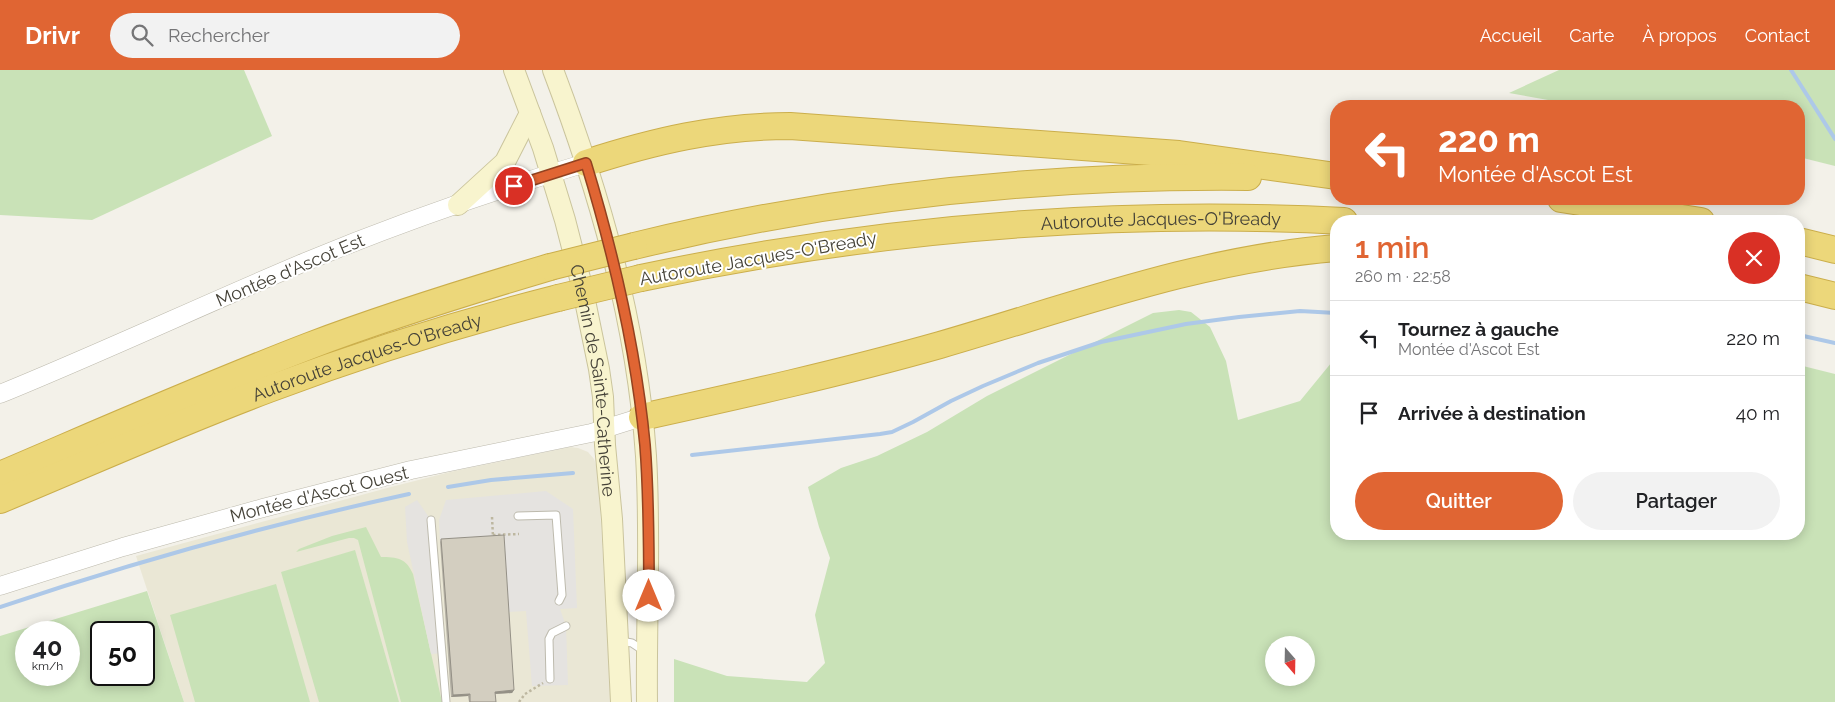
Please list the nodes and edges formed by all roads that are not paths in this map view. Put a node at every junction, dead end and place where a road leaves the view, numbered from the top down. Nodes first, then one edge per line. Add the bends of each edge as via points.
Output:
1 (514, 70) edge
2 (553, 70) edge
3 (530, 113) junction
4 (586, 163) junction
5 (551, 174) junction
6 (1330, 177) edge
7 (1330, 178) edge
8 (458, 205) junction
9 (1599, 205) edge
10 (1663, 215) edge
11 (1330, 220) edge
12 (1805, 242) edge
13 (1330, 249) edge
14 (1835, 250) edge
15 (1805, 288) edge
16 (1835, 296) edge
17 (0, 394) edge
18 (642, 417) junction
19 (605, 428) junction
20 (0, 475) edge
21 (0, 500) edge
22 (518, 516) dead end
23 (431, 520) dead end
24 (0, 586) edge
25 (559, 601) dead end
26 (566, 626) dead end
27 (618, 641) junction
28 (648, 655) junction
29 (550, 679) dead end
30 (446, 702) edge
31 (622, 702) edge
32 (647, 702) edge

1 - 3 main road, Chemin de Sainte-Catherine
2 - 4 main road, Chemin de Sainte-Catherine
3 - 5 main road, Chemin de Sainte-Catherine
3 - 8 main road via 505,162
4 - 5 street, Montée d'Ascot Est
4 - 6 highway via 694,134 744,127 790,126 1179,154
4 - 18 main road, Chemin de Sainte-Catherine via 620,290
5 - 8 street, Montée d'Ascot Est
5 - 19 main road, Chemin de Sainte-Catherine via 592,330
7 - 20 highway, Autoroute Jacques-O'Bready, bridge via 1168,178 974,189 785,215 634,246 434,302 326,340 218,382
8 - 17 street, Montée d'Ascot Est via 307,262
9 - 10 highway
11 - 21 highway, Autoroute Jacques-O'Bready, bridge via 1152,218 970,228 814,246 641,278 423,336 304,376
12 - 14 highway
13 - 18 highway via 1271,255 1192,271 866,365
15 - 16 highway
18 - 19 street, Montée d'Ascot Ouest
18 - 28 main road, Chemin de Sainte-Catherine via 649,529
19 - 24 street, Montée d'Ascot Ouest via 296,499 123,547
19 - 27 main road, Chemin de Sainte-Catherine
22 - 25 lane via 556,515 562,595
23 - 30 lane
26 - 29 lane via 549,639
27 - 28 lane via 632,642
27 - 31 main road, Chemin de Sainte-Catherine
28 - 32 main road, Chemin de Sainte-Catherine

